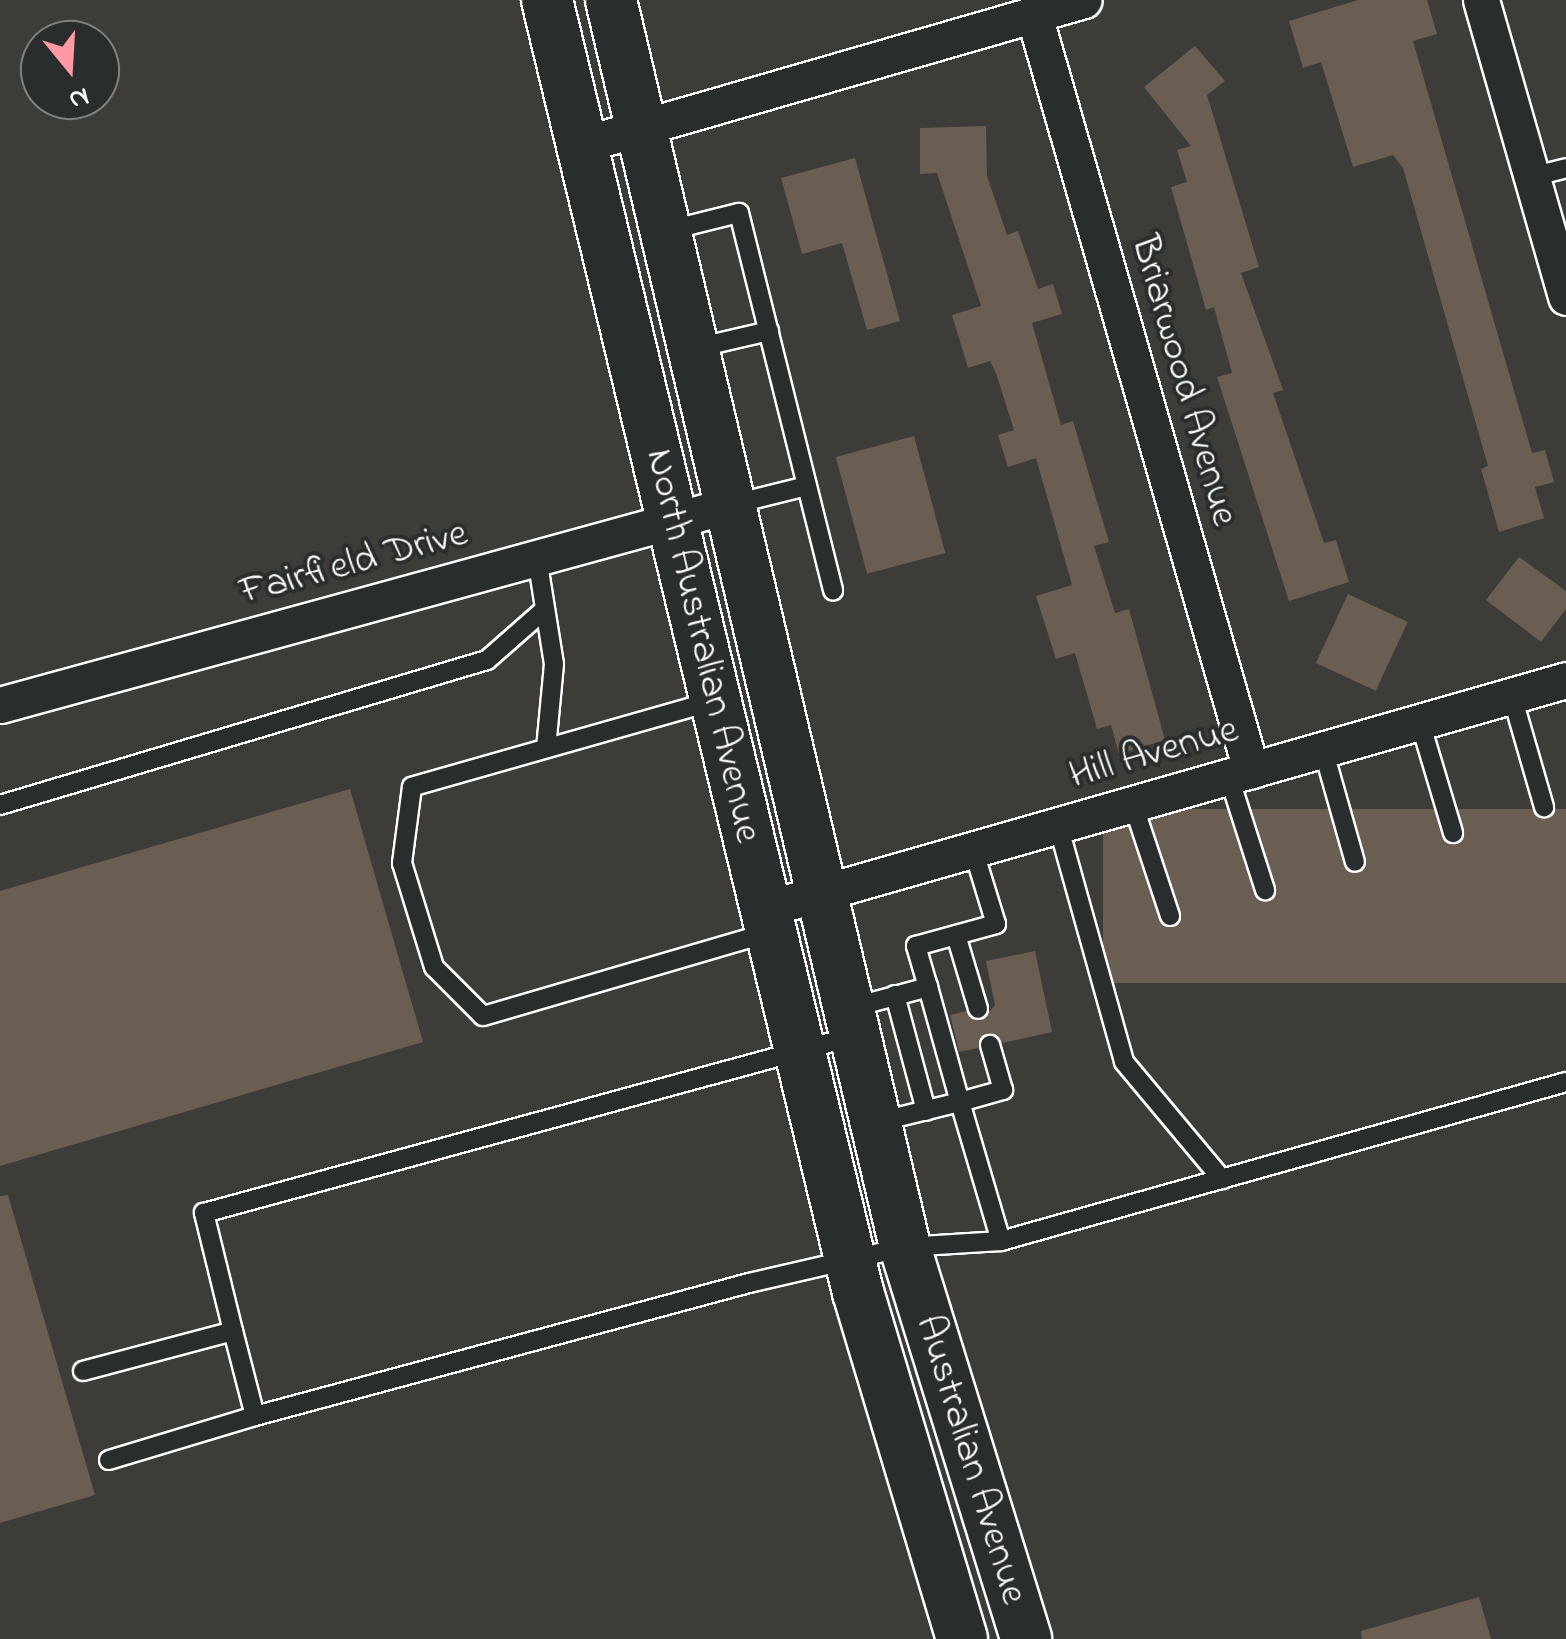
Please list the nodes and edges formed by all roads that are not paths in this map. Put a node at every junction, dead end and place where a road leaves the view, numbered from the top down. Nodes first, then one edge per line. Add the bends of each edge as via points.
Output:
1 (547, 0) edge
2 (610, 0) edge
3 (1084, 0) edge
4 (1480, 0) edge
5 (1034, 14) junction
6 (640, 127) junction
7 (581, 145) junction
8 (1566, 168) edge
9 (1531, 176) junction
10 (666, 231) junction
11 (1565, 288) edge
12 (769, 332) junction
13 (693, 349) junction
14 (807, 486) junction
15 (730, 505) junction
16 (672, 520) junction
17 (537, 558) junction
18 (833, 590) dead end
19 (545, 608) junction
20 (1566, 680) edge
21 (1512, 696) junction
22 (714, 700) junction
23 (0, 705) edge
24 (1420, 722) junction
25 (546, 748) junction
26 (1323, 750) junction
27 (1240, 774) junction
28 (1133, 804) junction
29 (0, 805) edge
30 (1544, 807) dead end
31 (1058, 825) junction
32 (1453, 833) dead end
33 (973, 849) junction
34 (1356, 862) dead end
35 (1265, 890) dead end
36 (822, 892) junction
37 (1170, 916) dead end
38 (768, 921) junction
39 (956, 935) junction
40 (928, 987) junction
41 (978, 1009) dead end
42 (867, 1013) junction
43 (990, 1046) dead end
44 (800, 1050) junction
45 (1566, 1082) edge
46 (960, 1102) junction
47 (926, 1112) junction
48 (876, 1123) junction
49 (1222, 1179) junction
50 (1002, 1240) junction
51 (909, 1264) junction
52 (854, 1276) junction
53 (233, 1330) junction
54 (83, 1371) dead end
55 (255, 1416) junction
56 (109, 1460) dead end
57 (962, 1639) edge
58 (1026, 1639) edge

1 - 7 main road, North Australian Avenue
2 - 6 main road, North Australian Avenue
3 - 5 street
4 - 9 street
5 - 6 street
5 - 27 street, Briarwood Avenue
6 - 7 street
6 - 10 main road, North Australian Avenue
7 - 16 main road, North Australian Avenue
8 - 9 lane
9 - 11 street
10 - 12 lane via 739,212
10 - 13 main road, North Australian Avenue
12 - 13 lane
12 - 14 lane
13 - 15 main road, North Australian Avenue
14 - 15 lane
14 - 18 lane
15 - 16 street, Fairfield Drive
15 - 36 main road, North Australian Avenue
16 - 17 street, Fairfield Drive
16 - 22 main road, North Australian Avenue
17 - 19 lane
17 - 23 street, Fairfield Drive
19 - 25 lane via 556,706
19 - 29 lane via 488,660
20 - 21 street, Hill Avenue
21 - 24 street, Hill Avenue
21 - 30 lane
22 - 25 lane
22 - 38 main road, North Australian Avenue
24 - 26 street, Hill Avenue
24 - 32 lane
25 - 38 lane via 412,787 402,863 434,967 454,996 483,1016
26 - 27 street, Hill Avenue
26 - 34 lane
27 - 28 street, Hill Avenue
27 - 35 lane
28 - 31 street, Hill Avenue
28 - 37 lane
31 - 33 street, Hill Avenue
31 - 49 lane via 1124,1062
33 - 36 street, Hill Avenue
33 - 39 lane via 996,924
36 - 38 street, Hill Avenue
36 - 42 main road, North Australian Avenue
38 - 44 main road, North Australian Avenue
39 - 40 lane via 916,946
39 - 41 lane
40 - 42 lane
40 - 46 lane
42 - 44 lane
42 - 47 lane
42 - 48 main road, North Australian Avenue
43 - 46 lane via 1003,1090
44 - 52 main road, North Australian Avenue
44 - 53 lane via 204,1214
45 - 49 lane
46 - 47 lane
46 - 50 lane
47 - 48 lane
48 - 51 main road, North Australian Avenue
49 - 50 lane
50 - 51 lane
51 - 52 lane
51 - 58 main road, Australian Avenue
52 - 55 lane
52 - 57 main road, Australian Avenue
53 - 54 lane
53 - 55 lane
55 - 56 lane

